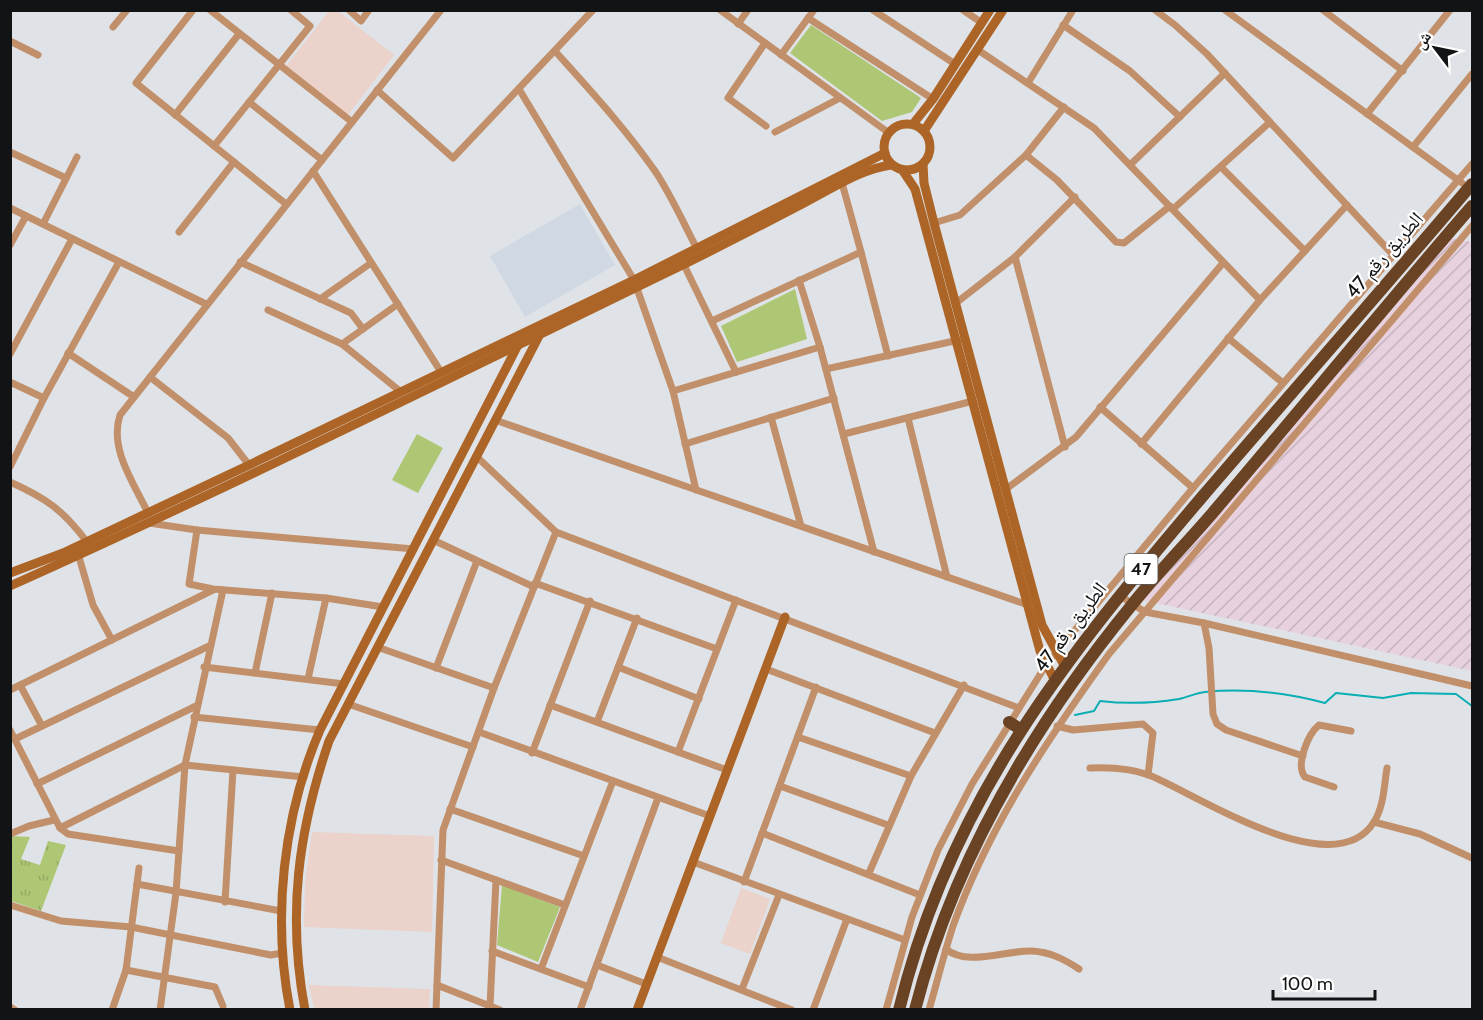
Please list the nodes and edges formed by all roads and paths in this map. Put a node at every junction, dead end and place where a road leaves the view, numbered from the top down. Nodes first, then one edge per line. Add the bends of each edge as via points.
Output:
1 (127, 10) edge
2 (193, 10) edge
3 (210, 10) edge
4 (291, 10) edge
5 (349, 10) edge
6 (369, 10) edge
7 (441, 10) edge
8 (593, 10) edge
9 (720, 10) edge
10 (748, 10) edge
11 (814, 10) edge
12 (873, 10) edge
13 (963, 10) edge
14 (990, 10) edge
15 (1003, 10) edge
16 (1072, 10) edge
17 (1155, 10) edge
18 (1225, 10) edge
19 (1323, 10) edge
20 (1450, 10) edge
21 (301, 13) edge
22 (808, 18) junction
23 (982, 23) junction
24 (738, 24) junction
25 (1063, 25) junction
26 (113, 27) dead end
27 (239, 34) junction
28 (10, 41) edge
29 (765, 43) junction
30 (978, 50) junction
31 (555, 51) junction
32 (38, 55) dead end
33 (781, 55) junction
34 (955, 64) junction
35 (279, 65) junction
36 (1403, 71) junction
37 (1225, 73) junction
38 (1473, 74) edge
39 (1028, 83) junction
40 (519, 89) junction
41 (376, 90) junction
42 (840, 99) junction
43 (933, 99) junction
44 (249, 102) junction
45 (1064, 107) junction
46 (175, 114) junction
47 (1367, 114) junction
48 (1180, 117) junction
49 (352, 122) junction
50 (1270, 122) junction
51 (913, 124) junction
52 (766, 126) dead end
53 (924, 131) junction
54 (775, 132) dead end
55 (889, 133) junction
56 (214, 146) junction
57 (1413, 147) junction
58 (10, 152) edge
59 (885, 153) junction
60 (1026, 155) junction
61 (77, 157) dead end
62 (322, 160) junction
63 (234, 162) junction
64 (923, 164) junction
65 (1131, 164) junction
66 (1473, 164) edge
67 (891, 165) junction
68 (1221, 167) junction
69 (313, 171) junction
70 (903, 171) junction
71 (66, 178) junction
72 (842, 183) junction
73 (1467, 184) edge
74 (1075, 197) junction
75 (286, 204) junction
76 (1347, 205) junction
77 (1473, 206) edge
78 (10, 208) edge
79 (1172, 208) junction
80 (26, 216) junction
81 (934, 223) junction
82 (43, 224) junction
83 (1473, 226) edge
84 (1431, 231) junction
85 (179, 232) dead end
86 (72, 239) junction
87 (1442, 240) junction
88 (10, 245) edge
89 (696, 247) junction
90 (1305, 250) junction
91 (861, 252) junction
92 (1393, 255) junction
93 (1015, 257) junction
94 (119, 262) junction
95 (240, 262) junction
96 (371, 263) junction
97 (1223, 263) junction
98 (684, 265) junction
99 (799, 280) junction
100 (636, 283) junction
101 (320, 299) junction
102 (1260, 300) junction
103 (956, 303) junction
104 (206, 304) junction
105 (398, 304) junction
106 (268, 310) dead end
107 (712, 321) junction
108 (363, 329) junction
109 (539, 335) junction
110 (1228, 338) junction
111 (961, 339) junction
112 (519, 340) junction
113 (342, 344) junction
114 (820, 347) junction
115 (68, 353) junction
116 (10, 354) edge
117 (888, 356) junction
118 (826, 369) junction
119 (441, 372) junction
120 (736, 372) junction
121 (505, 374) junction
122 (150, 377) junction
123 (1324, 379) junction
124 (516, 380) junction
125 (10, 382) edge
126 (1283, 383) junction
127 (1334, 388) junction
128 (673, 391) junction
129 (401, 392) junction
130 (134, 397) junction
131 (44, 398) junction
132 (834, 398) junction
133 (973, 401) junction
134 (1100, 407) junction
135 (771, 417) junction
136 (908, 418) junction
137 (495, 420) junction
138 (844, 434) junction
139 (685, 444) junction
140 (1141, 444) junction
141 (1065, 447) junction
142 (476, 456) junction
143 (249, 465) junction
144 (10, 467) edge
145 (10, 482) edge
146 (1193, 488) junction
147 (1006, 489) junction
148 (696, 490) junction
149 (147, 512) junction
150 (149, 523) junction
151 (801, 526) junction
152 (197, 530) junction
153 (556, 532) junction
154 (433, 540) junction
155 (87, 542) junction
156 (1152, 546) junction
157 (414, 549) junction
158 (874, 552) junction
159 (79, 557) junction
160 (477, 561) junction
161 (10, 573) edge
162 (948, 577) junction
163 (535, 585) junction
164 (10, 586) edge
165 (213, 590) junction
166 (223, 590) junction
167 (272, 593) junction
168 (1119, 595) junction
169 (326, 598) junction
170 (736, 600) junction
171 (590, 601) junction
172 (1132, 604) junction
173 (1028, 605) junction
174 (383, 607) junction
175 (1145, 612) junction
176 (785, 617) junction
177 (637, 618) junction
178 (1204, 623) junction
179 (112, 640) junction
180 (210, 646) junction
181 (378, 647) junction
182 (717, 649) junction
183 (1055, 652) junction
184 (1046, 665) junction
185 (1064, 665) junction
186 (204, 667) junction
187 (618, 667) junction
188 (436, 668) junction
189 (766, 669) junction
190 (255, 673) junction
191 (308, 679) junction
192 (1054, 679) junction
193 (344, 684) junction
194 (20, 685) junction
195 (964, 685) junction
196 (1473, 686) edge
197 (816, 687) junction
198 (494, 688) junction
199 (10, 690) edge
200 (699, 699) junction
201 (348, 704) junction
202 (550, 705) junction
203 (196, 706) junction
204 (1019, 708) junction
205 (194, 717) junction
206 (597, 722) junction
207 (42, 726) junction
208 (1015, 726) junction
209 (1057, 726) junction
210 (10, 730) edge
211 (320, 730) junction
212 (1351, 731) dead end
213 (479, 732) junction
214 (935, 733) junction
215 (798, 737) junction
216 (15, 739) junction
217 (473, 747) junction
218 (678, 752) junction
219 (532, 753) junction
220 (1303, 756) junction
221 (1027, 762) junction
222 (185, 765) junction
223 (1090, 768) dead end
224 (1387, 768) dead end
225 (233, 770) junction
226 (727, 770) junction
227 (1148, 775) junction
228 (911, 776) junction
229 (304, 777) junction
230 (613, 781) junction
231 (37, 784) junction
232 (780, 786) junction
233 (1334, 787) dead end
234 (658, 798) junction
235 (450, 809) junction
236 (710, 816) junction
237 (54, 820) junction
238 (1374, 822) junction
239 (888, 825) junction
240 (60, 828) junction
241 (762, 833) junction
242 (10, 834) edge
243 (179, 851) junction
244 (584, 856) junction
245 (1473, 858) edge
246 (441, 860) junction
247 (693, 862) junction
248 (139, 868) dead end
249 (868, 873) junction
250 (496, 880) junction
251 (744, 882) junction
252 (137, 884) junction
253 (176, 893) junction
254 (779, 895) junction
255 (920, 895) junction
256 (225, 902) junction
257 (10, 905) edge
258 (565, 905) junction
259 (281, 911) junction
260 (847, 920) junction
261 (131, 927) junction
262 (171, 935) junction
263 (905, 940) junction
264 (946, 949) junction
265 (492, 951) junction
266 (296, 952) junction
267 (282, 953) junction
268 (657, 957) junction
269 (597, 965) junction
270 (541, 969) junction
271 (1079, 969) dead end
272 (126, 970) junction
273 (165, 977) junction
274 (646, 984) junction
275 (437, 985) junction
276 (589, 987) junction
277 (742, 989) junction
278 (896, 994) junction
279 (223, 1006) dead end
280 (490, 1006) junction
281 (10, 1007) edge
282 (637, 1008) edge
283 (15, 1010) edge
284 (112, 1010) edge
285 (160, 1010) edge
286 (290, 1010) edge
287 (305, 1010) edge
288 (436, 1010) edge
289 (500, 1010) edge
290 (580, 1010) edge
291 (648, 1010) edge
292 (792, 1010) edge
293 (813, 1010) edge
294 (886, 1010) edge
295 (899, 1010) edge
296 (915, 1010) edge
297 (929, 1010) edge

1 - 26 street
2 - 46 street via 136,83
3 - 27 street
4 - 21 street
5 - 6 street via 361,21
7 - 41 street
8 - 31 street
9 - 24 street
10 - 24 street
11 - 22 street
12 - 34 street
13 - 23 street
14 - 23 street
15 - 30 street
16 - 25 street
17 - 37 street
18 - 47 street
19 - 36 street
20 - 36 street
21 - 35 street via 310,26
22 - 33 street
22 - 43 street
23 - 34 street
24 - 29 street
25 - 39 street
25 - 48 street via 1130,71
27 - 35 street
27 - 46 street
28 - 32 street
29 - 33 street
29 - 52 street via 728,98
30 - 39 street
30 - 53 street
31 - 40 street
31 - 89 street via 644,155
33 - 42 street
34 - 43 street
35 - 44 street
35 - 49 street
36 - 47 street
37 - 48 street
37 - 50 street
38 - 57 street
39 - 45 street
40 - 41 street via 453,158
40 - 100 street
41 - 49 street
42 - 54 street
42 - 55 street
43 - 51 street
44 - 56 street
44 - 62 street
45 - 60 street
45 - 65 street via 1094,128
46 - 56 street
47 - 57 street
48 - 65 street
49 - 62 street
50 - 68 street
50 - 76 street
51 - 53 street
51 - 55 street via 898,126
53 - 64 street via 930,152
55 - 59 street
56 - 63 street
57 - 73 street
58 - 71 street
59 - 67 street
59 - 89 street
60 - 74 street
60 - 81 street via 960,215
61 - 71 street
62 - 69 street
63 - 75 street
63 - 85 street
64 - 70 street
64 - 81 street
65 - 79 street
66 - 73 street
67 - 70 street
67 - 72 street via 879,166
68 - 79 street
68 - 90 street
69 - 75 street
69 - 96 street
70 - 111 street via 915,189
71 - 82 street
72 - 91 street
72 - 98 street
73 - 84 highway, الطريق رقم 47 / 47
73 - 92 street
74 - 79 street via 1120,243
74 - 93 street
75 - 95 street
76 - 90 street
76 - 92 street
77 - 87 highway, الطريق رقم 47 / 47
78 - 80 street
79 - 97 street
80 - 82 street
80 - 88 street
81 - 103 street
82 - 86 street
83 - 127 street via 1467,239
84 - 87 highway
84 - 156 highway, الطريق رقم 47 / 47
86 - 94 street
86 - 116 street
87 - 123 highway, الطريق رقم 47 / 47
89 - 100 street
90 - 102 street
91 - 99 street
91 - 117 street
92 - 126 street
93 - 103 street
93 - 141 street
94 - 104 street
94 - 115 street
95 - 101 street
95 - 104 street
96 - 101 street
96 - 105 street
97 - 102 street
97 - 134 street
98 - 100 street
98 - 107 street
99 - 107 street
99 - 114 street
100 - 109 street
100 - 112 street
100 - 128 street
101 - 108 street via 351,313
102 - 110 street
103 - 111 street
104 - 122 street
105 - 108 street
105 - 119 street
106 - 113 street
107 - 120 street
108 - 113 street
109 - 112 street
109 - 124 street
110 - 126 street
110 - 140 street
111 - 117 street
111 - 133 street
111 - 147 street
112 - 119 street
112 - 121 street
112 - 150 street
113 - 129 street
114 - 118 street
114 - 120 street
115 - 130 street
115 - 131 street
117 - 118 street
118 - 132 street
119 - 129 street
120 - 128 street
121 - 124 street
121 - 157 street
122 - 130 street
122 - 143 street via 228,438
123 - 127 highway
123 - 172 highway, الطريق رقم 47 / 47
124 - 137 street
125 - 131 street
126 - 146 street
127 - 175 street
128 - 139 street
129 - 143 street
130 - 149 street via 120,415 116,433 121,455
131 - 144 street
132 - 135 street
132 - 138 street
133 - 136 street
133 - 173 street
134 - 140 street
134 - 141 street
135 - 139 street
135 - 151 street
136 - 138 street
136 - 162 street
137 - 142 street
137 - 148 street
138 - 158 street
139 - 148 street
140 - 146 street
141 - 147 street
142 - 153 street
142 - 154 street
143 - 149 street
145 - 155 street via 60,508
146 - 156 street
147 - 183 street via 1042,625
148 - 151 street
149 - 155 street
150 - 152 street
150 - 159 street
151 - 158 street
152 - 157 street
152 - 165 street via 189,584
153 - 163 street
153 - 170 street
154 - 160 street
154 - 181 street
155 - 161 street
156 - 168 highway, الطريق رقم 47 / 47
156 - 183 street
157 - 174 street
158 - 162 street
159 - 164 street
159 - 179 street via 93,605
160 - 163 street
160 - 188 street
162 - 173 street
163 - 171 street
163 - 198 street
165 - 166 street
165 - 179 street
166 - 167 street
166 - 180 street
167 - 169 street
167 - 190 street
168 - 172 street
168 - 185 highway, الطريق رقم 47 / 47
169 - 174 street
169 - 191 street
170 - 176 street
170 - 182 street
171 - 177 street
171 - 202 street
172 - 175 street
172 - 221 highway, الطريق رقم 47 / 47 via 1076,677
173 - 184 street
174 - 193 street
175 - 178 street
175 - 209 street
176 - 189 street
176 - 195 street
177 - 182 street
177 - 187 street
178 - 196 street
178 - 220 street via 1217,724
179 - 194 street
180 - 186 street
180 - 207 street
181 - 188 street
181 - 201 street
182 - 200 street
183 - 184 street
183 - 185 street
184 - 192 street
184 - 204 street
185 - 192 highway, الطريق رقم 47 / 47
186 - 190 street
186 - 203 street
187 - 200 street
187 - 206 street
188 - 198 street
189 - 197 street
189 - 226 street
190 - 191 street
191 - 193 street
192 - 208 highway, الطريق رقم 47 / 47
193 - 211 street
194 - 199 street
194 - 207 street
195 - 204 street
195 - 214 street
197 - 214 street
197 - 215 street
198 - 213 street
200 - 218 street
201 - 217 street
201 - 266 street via 329,741 303,831 295,912
202 - 206 street
202 - 219 street
203 - 205 street
203 - 231 street
204 - 208 street
205 - 211 street
205 - 222 street
206 - 218 street
207 - 216 street
208 - 255 street via 960,806
208 - 278 highway, الطريق رقم 47 / 47 via 943,873
209 - 221 street
209 - 227 street via 1073,730 1143,724 1149,727 1153,740
210 - 216 street
211 - 229 street
212 - 220 street via 1319,725
213 - 217 street
213 - 219 street
214 - 228 street
215 - 228 street
215 - 232 street
216 - 231 street
217 - 235 street
218 - 226 street
219 - 230 street
220 - 233 street via 1300,768 1305,777
221 - 264 street
221 - 296 highway, الطريق رقم 47 / 47 via 980,836 961,877
222 - 225 street
222 - 240 street
222 - 243 street
223 - 227 street via 1118,768
224 - 238 street via 1380,811
225 - 229 street
225 - 256 street
226 - 236 street
227 - 238 street via 1260,830 1328,845 1354,840
228 - 239 street
229 - 259 street via 291,831
230 - 234 street
230 - 244 street
231 - 237 street
232 - 239 street
232 - 241 street
234 - 236 street
234 - 269 street
235 - 244 street
235 - 246 street via 442,834
236 - 247 street
237 - 240 street
237 - 242 street
238 - 245 street via 1420,834
239 - 249 street
240 - 243 street via 68,834
241 - 249 street
241 - 251 street
243 - 253 street
244 - 258 street
246 - 250 street
246 - 275 street
247 - 251 street
247 - 268 street
248 - 252 street
249 - 255 street
250 - 258 street
250 - 265 street
251 - 254 street
252 - 253 street
252 - 261 street
253 - 256 street
253 - 262 street
254 - 260 street
254 - 277 street
255 - 263 street
256 - 259 street
257 - 261 street via 61,921
258 - 270 street
259 - 267 street
260 - 263 street
260 - 293 street
261 - 262 street
261 - 272 street
262 - 267 street via 272,955
262 - 273 street
263 - 278 street
264 - 271 street via 963,957 1040,952 1065,959
264 - 297 street
265 - 270 street
265 - 280 street
266 - 267 street
266 - 287 street
267 - 286 street
268 - 274 street
268 - 277 street
269 - 274 street
269 - 276 street
270 - 276 street
272 - 273 street
272 - 284 street
273 - 279 street via 215,987
273 - 285 street
274 - 282 street
275 - 280 street
275 - 288 street
276 - 290 street
277 - 292 street
278 - 294 street
278 - 295 highway, الطريق رقم 47 / 47
280 - 289 street
281 - 283 street
282 - 291 street

